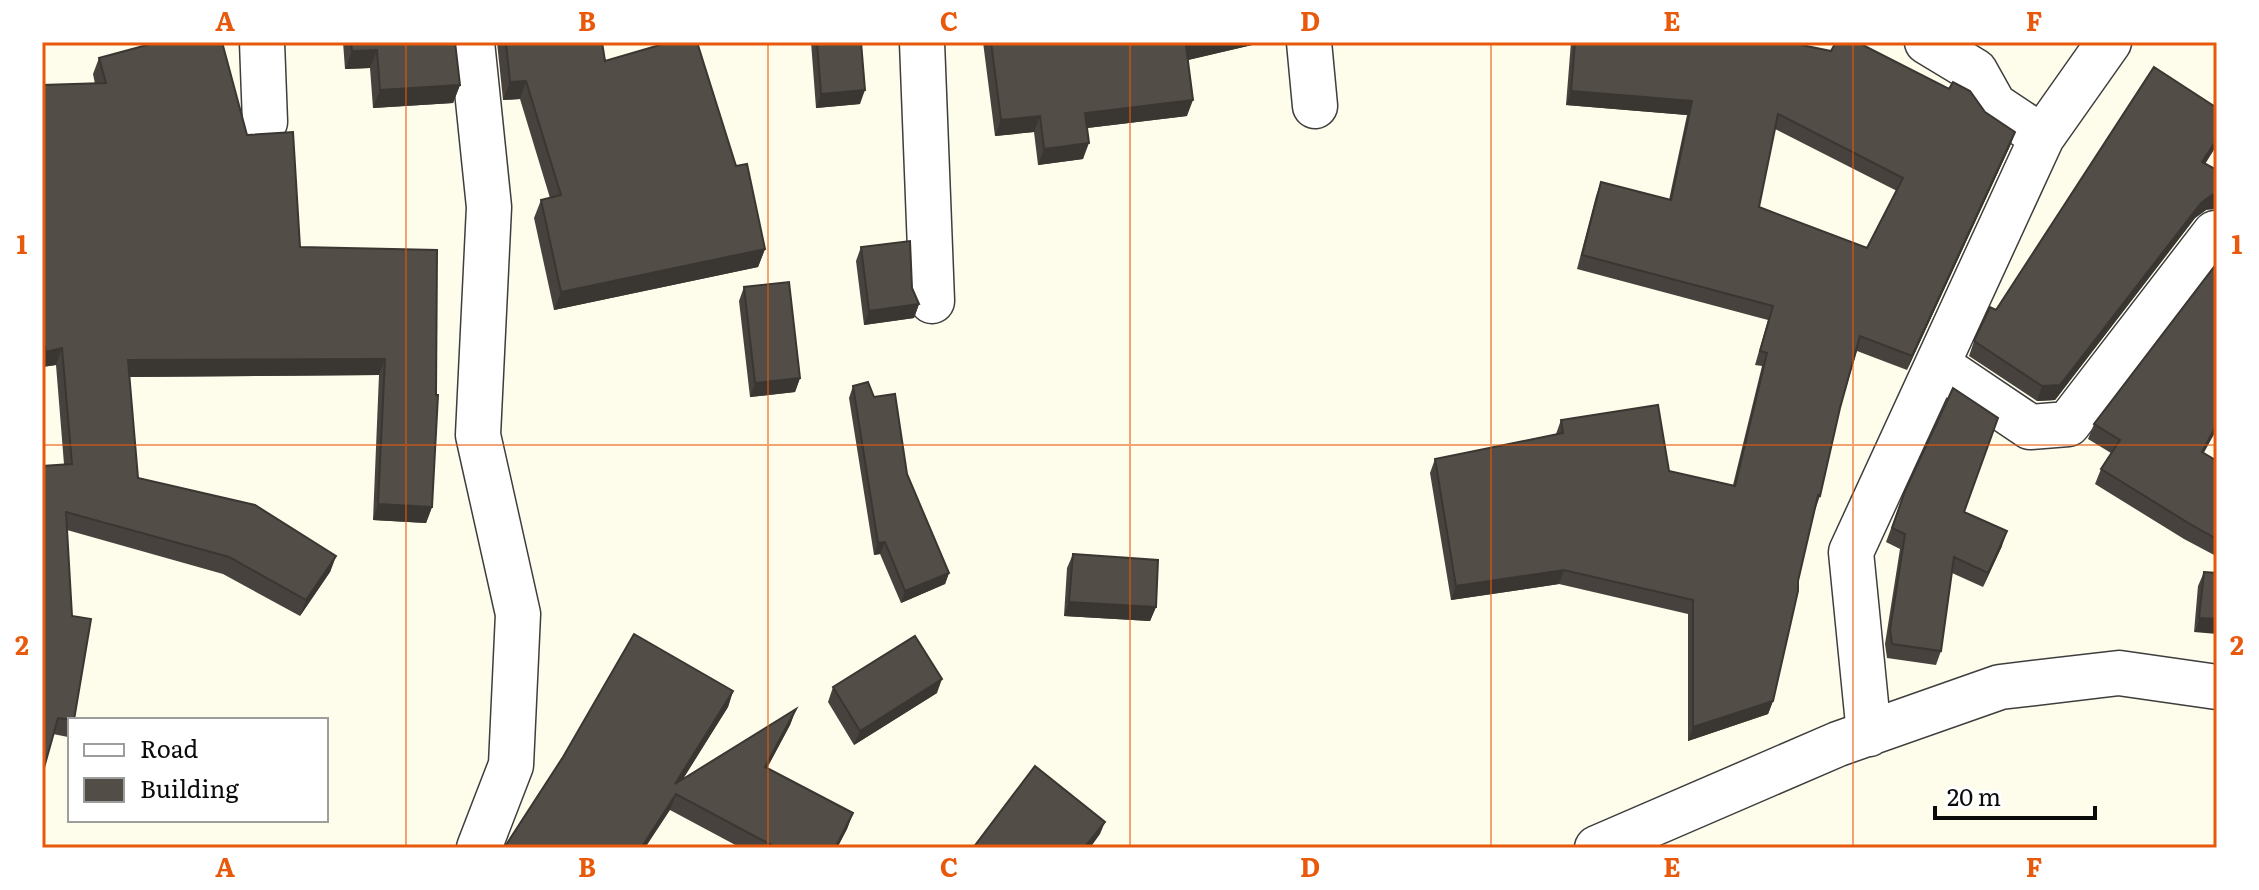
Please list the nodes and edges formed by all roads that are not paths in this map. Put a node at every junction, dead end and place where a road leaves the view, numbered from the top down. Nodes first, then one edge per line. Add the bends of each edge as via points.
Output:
1 (262, 42) edge
2 (472, 42) edge
3 (922, 42) edge
4 (1309, 42) edge
5 (1927, 42) edge
6 (2109, 42) edge
7 (1315, 106) dead end
8 (265, 122) dead end
9 (2042, 137) junction
10 (2215, 233) dead end
11 (932, 301) dead end
12 (1938, 365) junction
13 (2217, 687) edge
14 (1869, 734) junction
15 (479, 848) edge
16 (1597, 848) edge

1 - 8 street
2 - 15 street via 489,207 478,435 518,614 511,765
3 - 11 street
4 - 7 street
5 - 9 street via 1975,71 1994,105
6 - 9 street
9 - 12 street
10 - 12 street via 2068,424 2030,427
12 - 14 street via 1851,552
13 - 14 street via 2119,673 2000,687
14 - 16 street

